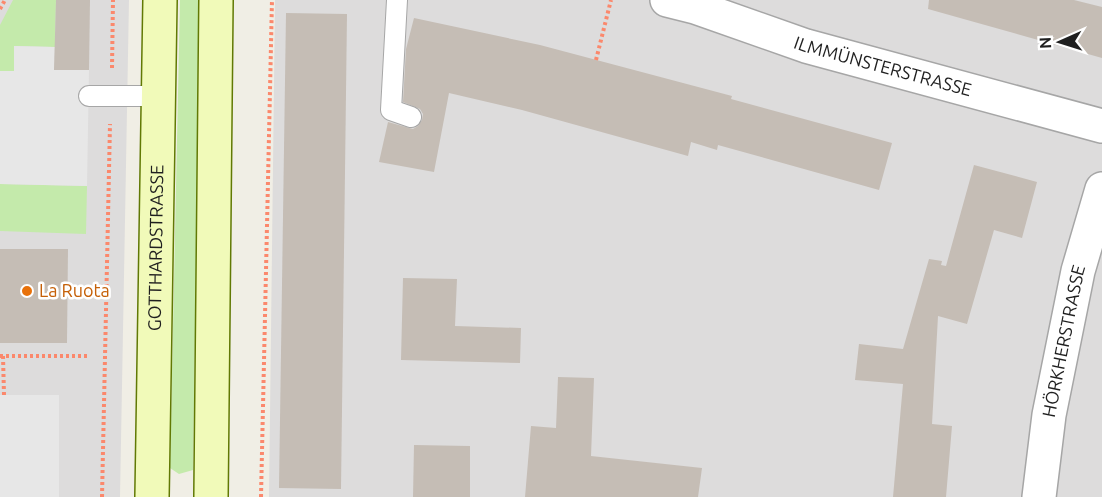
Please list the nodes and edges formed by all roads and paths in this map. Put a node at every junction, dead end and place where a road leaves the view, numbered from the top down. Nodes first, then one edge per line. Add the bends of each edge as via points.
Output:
1 (5, 0) edge
2 (113, 0) edge
3 (160, 0) edge
4 (216, 0) edge
5 (272, 0) edge
6 (397, 0) edge
7 (611, 0) edge
8 (666, 0) edge
9 (0, 9) edge
10 (596, 60) dead end
11 (88, 96) dead end
12 (159, 96) junction
13 (111, 97) junction
14 (411, 117) dead end
15 (1102, 126) edge
16 (1102, 189) edge
17 (2, 356) edge
18 (89, 356) dead end
19 (4, 395) dead end
20 (102, 497) edge
21 (152, 497) edge
22 (211, 497) edge
23 (261, 497) edge
24 (1040, 497) edge

1 - 9 path
2 - 13 path
3 - 12 main road, GOTTHARDSTRASSE
4 - 22 main road
5 - 23 path
6 - 14 lane via 391,110
7 - 10 path
8 - 15 street, ILMMÜNSTERSTRASSE via 806,46
11 - 13 lane
12 - 13 lane
12 - 21 main road, GOTTHARDSTRASSE
13 - 20 path
16 - 24 street, HÖRKHERSTRASSE via 1078,271 1051,404
17 - 18 path
17 - 19 path

